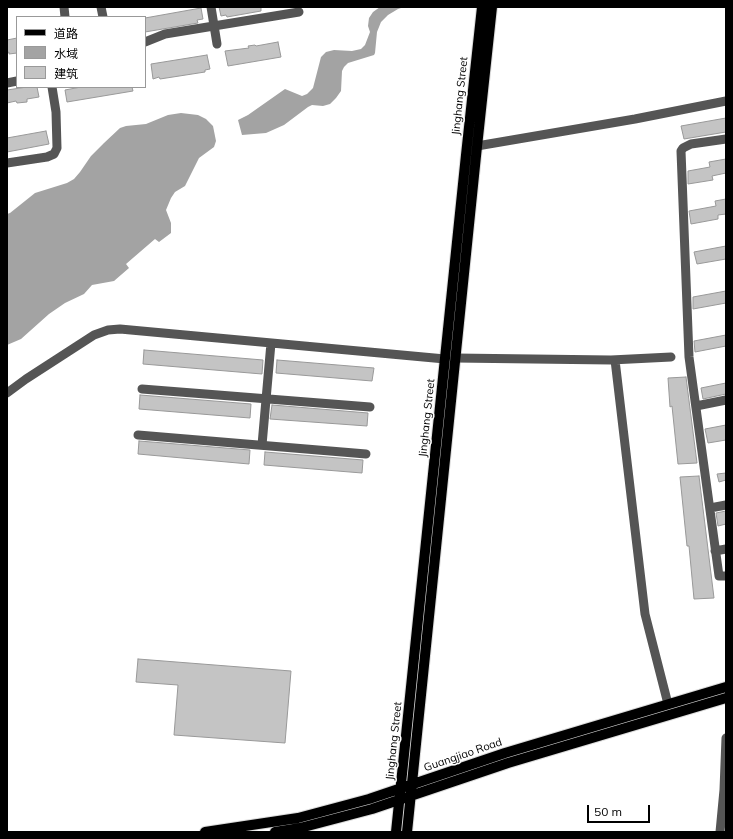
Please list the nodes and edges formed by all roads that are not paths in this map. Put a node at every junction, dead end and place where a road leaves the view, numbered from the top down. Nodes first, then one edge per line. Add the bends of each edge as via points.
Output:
1 (211, 7) edge
2 (482, 7) edge
3 (492, 7) edge
4 (299, 12) dead end
5 (214, 26) junction
6 (146, 42) edge
7 (217, 44) dead end
8 (52, 88) edge
9 (726, 101) edge
10 (726, 139) edge
11 (477, 146) junction
12 (7, 163) edge
13 (271, 343) junction
14 (671, 357) dead end
15 (450, 358) junction
16 (614, 360) junction
17 (142, 389) dead end
18 (7, 393) edge
19 (266, 399) junction
20 (726, 400) edge
21 (696, 406) junction
22 (370, 407) dead end
23 (138, 435) dead end
24 (262, 445) junction
25 (366, 454) dead end
26 (726, 505) edge
27 (710, 508) junction
28 (726, 549) edge
29 (715, 551) junction
30 (726, 576) edge
31 (726, 687) edge
32 (726, 698) edge
33 (668, 704) junction
34 (726, 738) edge
35 (412, 785) junction
36 (401, 789) junction
37 (410, 797) junction
38 (400, 800) junction
39 (205, 832) edge
40 (275, 832) edge
41 (396, 832) edge
42 (407, 832) edge
43 (720, 832) edge

1 - 5 street
2 - 15 main road, Jinghang Street
3 - 11 main road, Jinghang Street
4 - 5 street
5 - 6 street via 165,34
5 - 7 street
8 - 12 street via 57,148 54,154
9 - 11 street
10 - 21 street via 691,144 681,151 688,344
11 - 15 main road, Jinghang Street
13 - 15 street
13 - 18 street via 108,330 94,335
13 - 19 street
14 - 16 street
15 - 16 street
15 - 35 main road, Jinghang Street
15 - 36 main road, Jinghang Street
16 - 33 street via 645,614
17 - 19 street
19 - 22 street
19 - 24 street
20 - 21 street
21 - 27 street
23 - 24 street
24 - 25 street
26 - 27 street
27 - 29 street
28 - 29 street
29 - 30 street via 719,576
31 - 33 main road, Guangjiao Road
32 - 37 main road, Guangjiao Road via 508,763
33 - 35 main road, Guangjiao Road via 505,753
34 - 43 street
35 - 36 main road, Guangjiao Road
35 - 37 main road, Jinghang Street
36 - 38 main road, Jinghang Street
36 - 39 main road, Guangjiao Road via 298,818
37 - 38 main road, Guangjiao Road
37 - 42 main road, Jinghang Street
38 - 40 main road, Guangjiao Road via 327,822
38 - 41 main road, Jinghang Street

